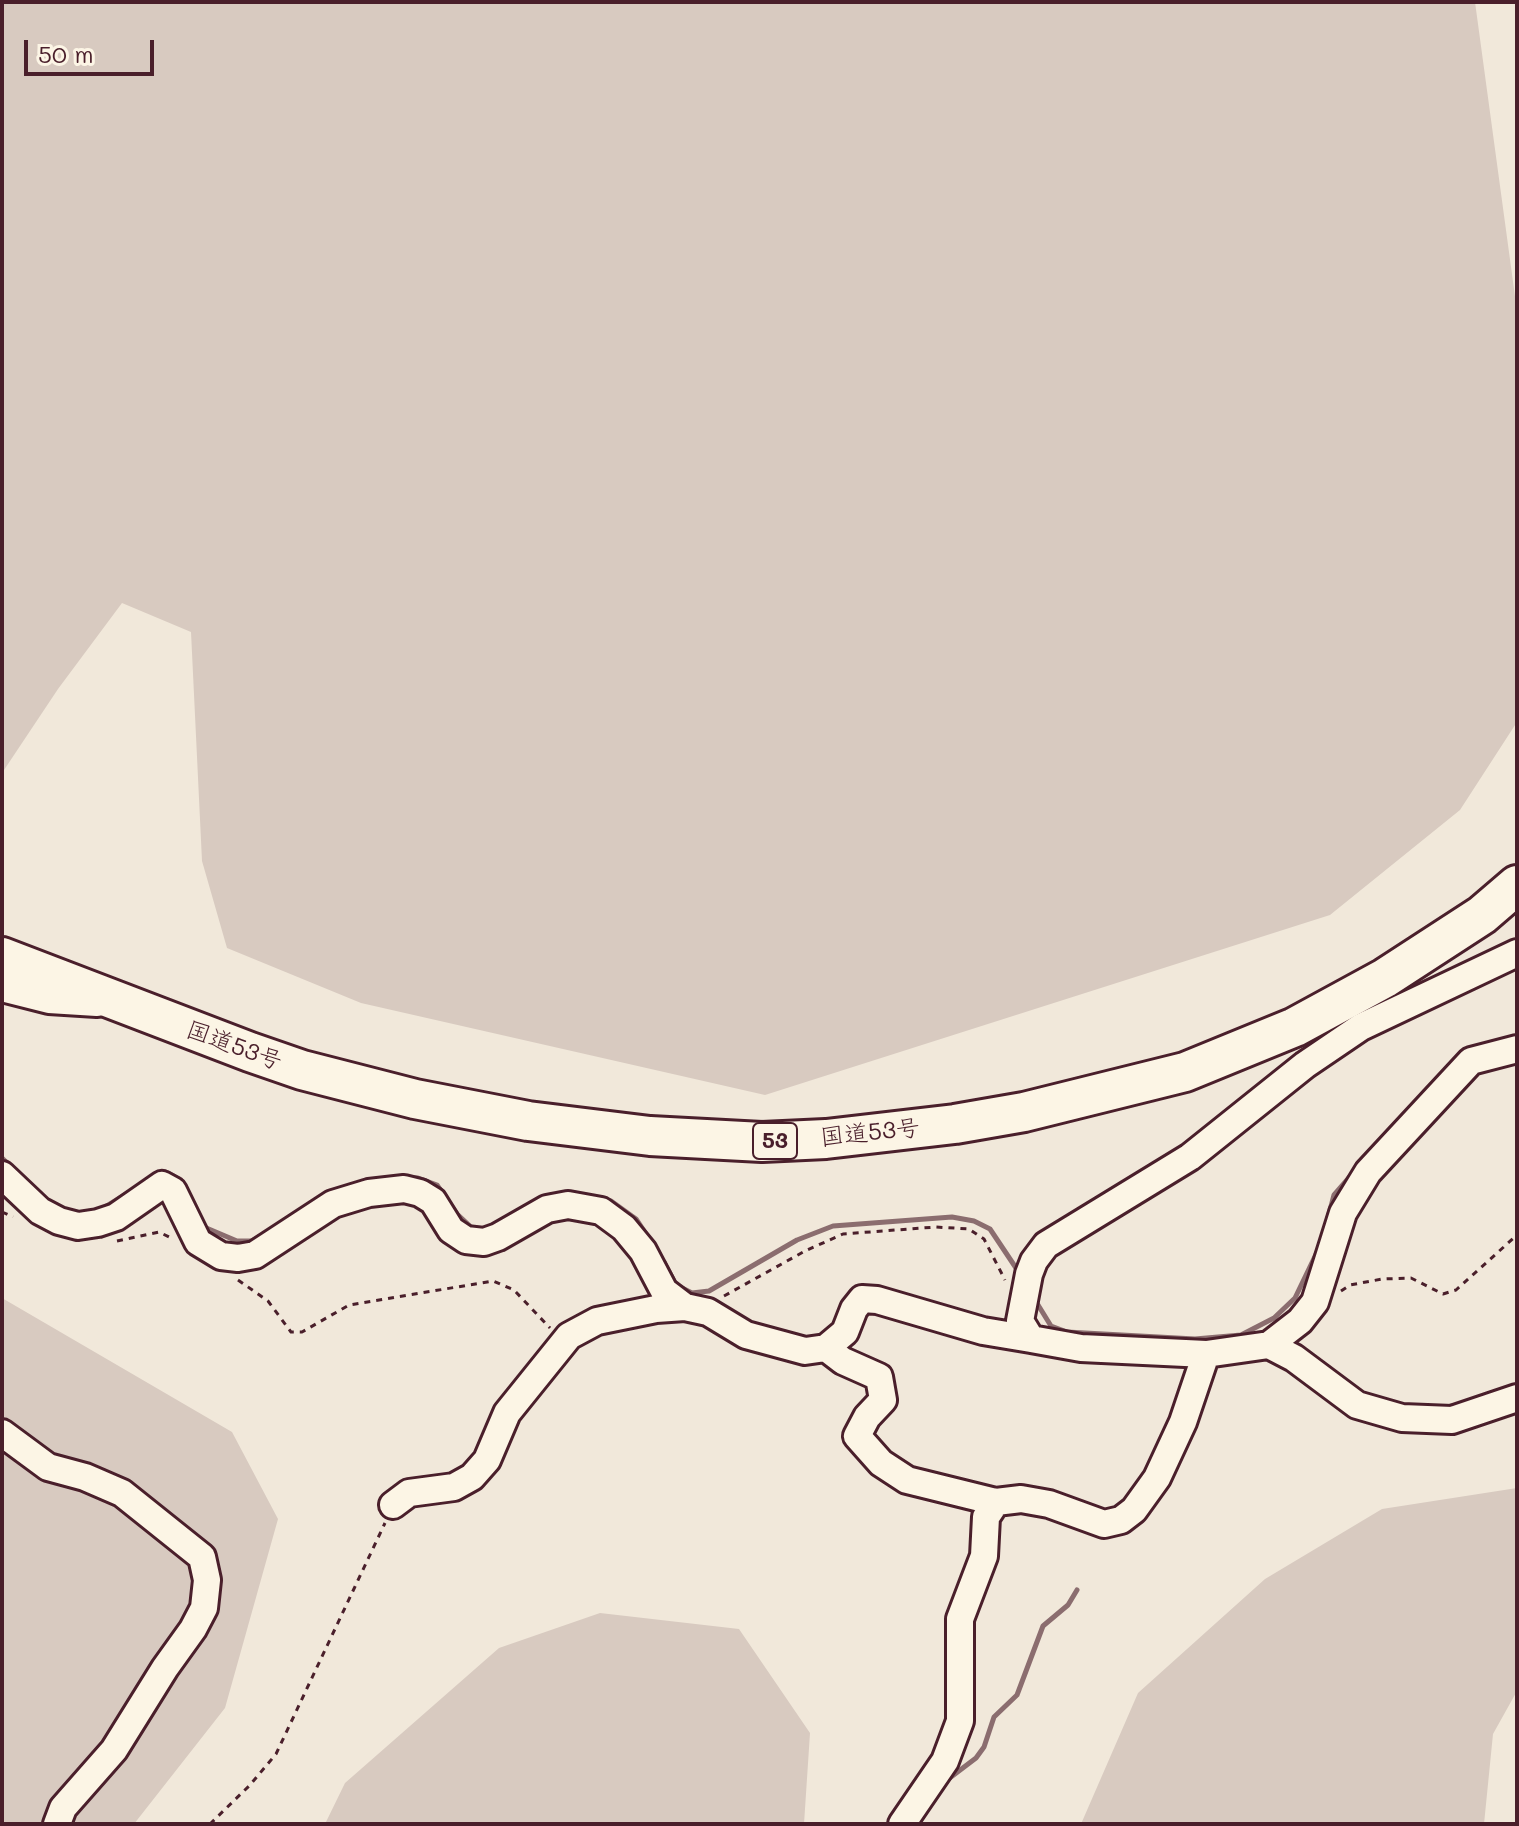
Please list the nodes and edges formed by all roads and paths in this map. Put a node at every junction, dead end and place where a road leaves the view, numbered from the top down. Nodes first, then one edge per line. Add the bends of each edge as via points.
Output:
1 (1517, 885) edge
2 (1517, 953) edge
3 (2, 957) edge
4 (2, 988) edge
5 (125, 1004) junction
6 (1517, 1049) edge
7 (2, 1175) edge
8 (1517, 1235) edge
9 (219, 1255) junction
10 (1315, 1302) junction
11 (1022, 1309) junction
12 (696, 1310) junction
13 (1031, 1339) junction
14 (565, 1340) junction
15 (1269, 1345) junction
16 (826, 1348) junction
17 (1206, 1354) junction
18 (1517, 1398) edge
19 (2, 1433) edge
20 (996, 1502) junction
21 (393, 1505) joint
22 (57, 1824) edge
23 (210, 1824) edge
24 (902, 1824) edge

1 - 5 highway, 国道53号 / 53 via 1433,949 1339,1004 1185,1072 1024,1112 826,1139 762,1142 650,1136 470,1110 302,1070
2 - 11 street via 1361,1027 1190,1157 1046,1245 1029,1274
3 - 5 highway, 国道53号 / 53
4 - 5 street via 49,1000
6 - 10 street via 1471,1061 1368,1172 1343,1213
7 - 9 street via 40,1211 78,1226 116,1217 162,1185 173,1191 198,1242
8 - 10 path via 1456,1290 1443,1294 1411,1278 1382,1279 1350,1285
9 - 12 street via 255,1255 333,1204 369,1193 420,1193 433,1201 451,1230 466,1240 484,1242 547,1209 568,1205 601,1211 624,1228 664,1291
9 - 14 path via 227,1273 268,1301 291,1332 302,1332 349,1305 493,1281 514,1290
10 - 15 street
11 - 12 path via 984,1239 969,1229 936,1227 843,1234
11 - 13 street via 1020,1321
12 - 14 street via 656,1309 597,1321
12 - 16 street via 746,1335 805,1351
13 - 16 street via 862,1299 845,1332
13 - 17 street via 1081,1348
14 - 21 street via 507,1413 487,1460 472,1477 454,1487 409,1493
15 - 17 street
15 - 18 street via 1357,1405 1402,1418 1452,1420
16 - 20 street via 879,1377 883,1400 857,1436 881,1463 907,1480
17 - 20 street via 1157,1478 1121,1520 1104,1524 1021,1499
19 - 22 street via 48,1467 122,1493 202,1557 207,1580 204,1608 193,1629 114,1750 63,1808
20 - 24 street via 986,1517 984,1556 960,1619 960,1721 945,1761
21 - 23 path via 276,1754

